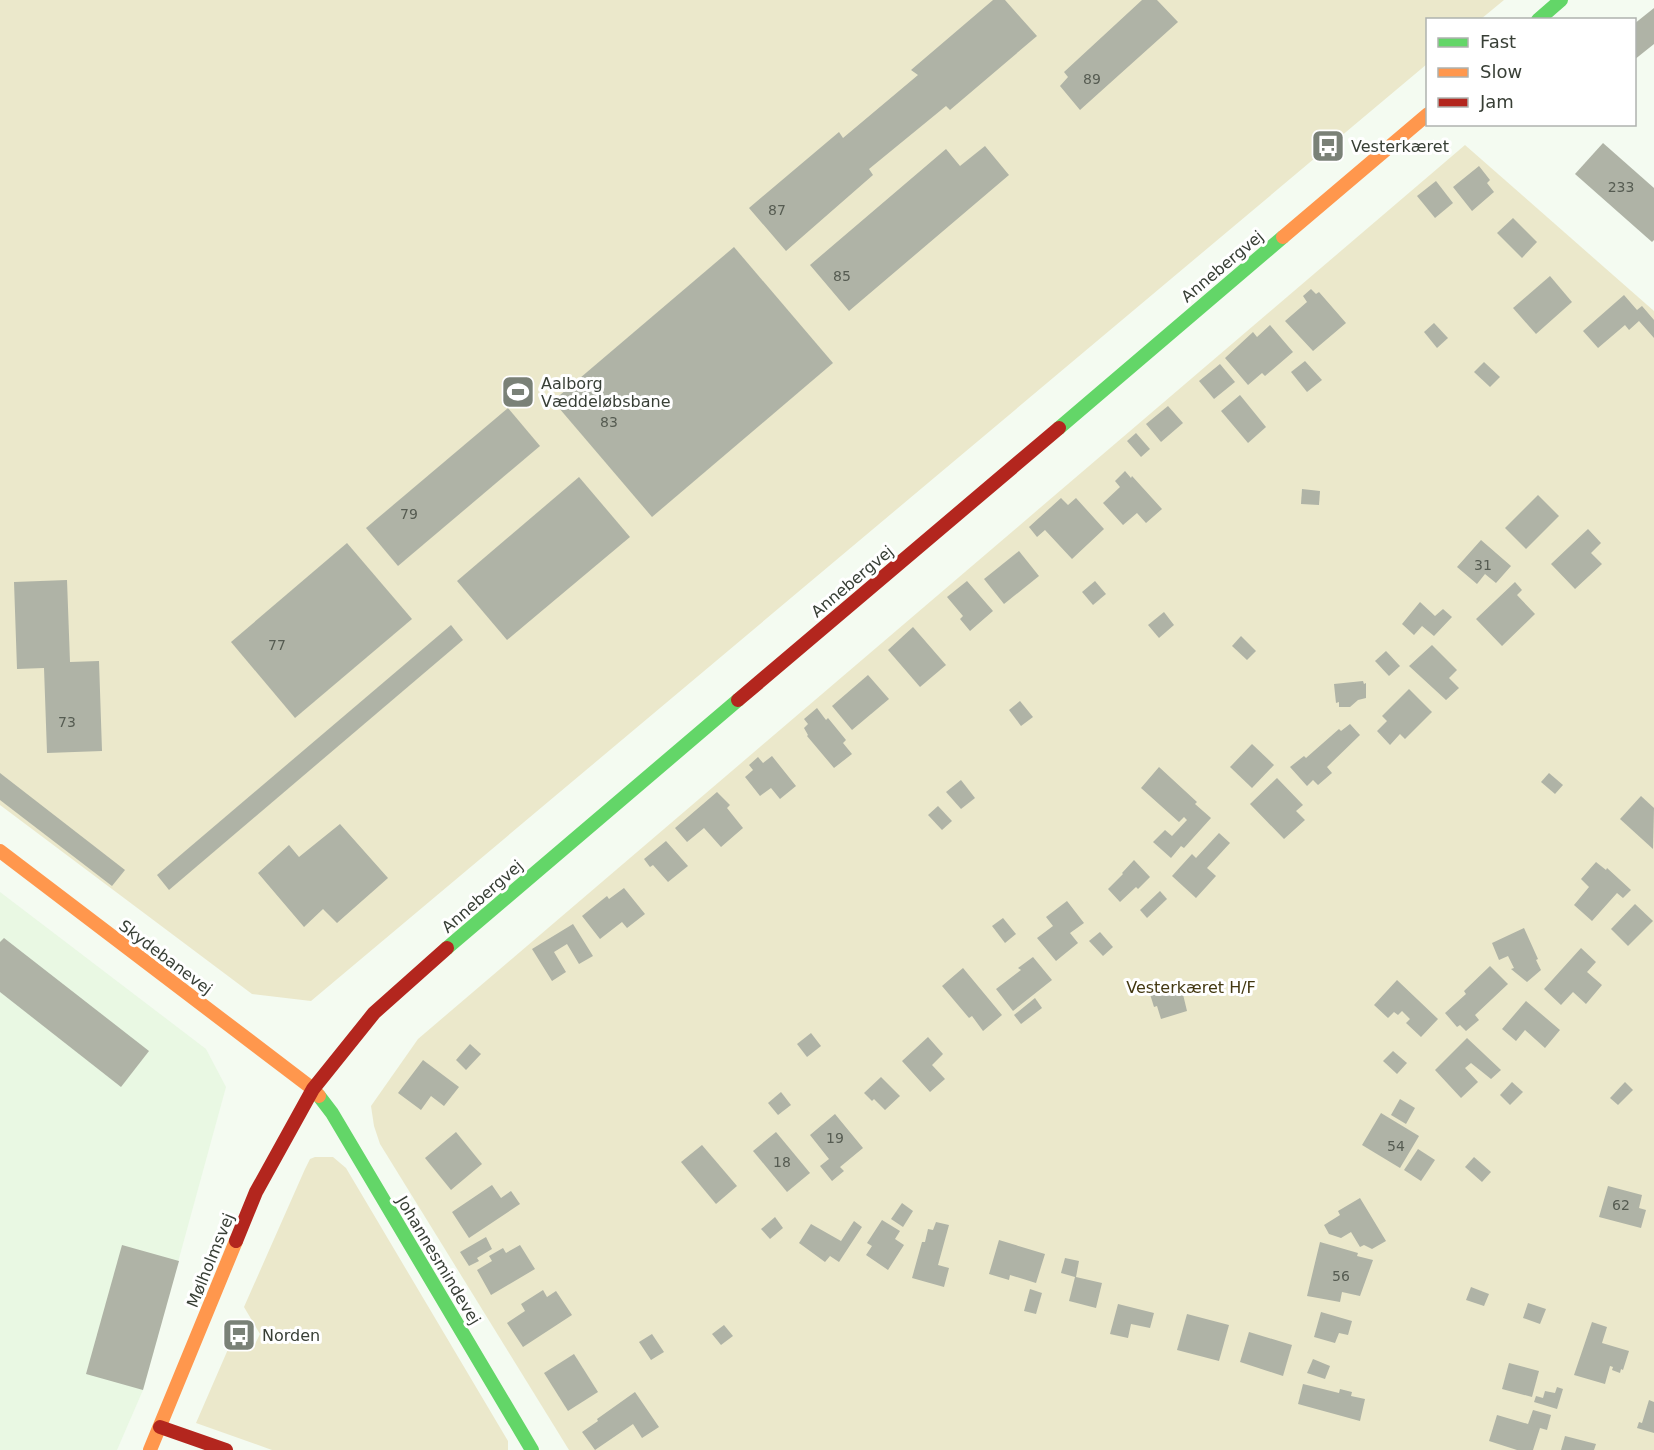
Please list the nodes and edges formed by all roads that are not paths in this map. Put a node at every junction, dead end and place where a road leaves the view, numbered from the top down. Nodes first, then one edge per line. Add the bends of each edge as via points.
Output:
1 (1561, 0) edge
2 (1540, 18) edge
3 (1426, 116) edge
4 (0, 851) edge
5 (313, 1089) junction
6 (160, 1427) junction
7 (150, 1450) edge
8 (226, 1450) edge
9 (532, 1450) edge

1 - 2 street
3 - 5 street, Annebergvej via 494,907 374,1013
4 - 5 street, Skydebanevej
5 - 6 street, Mølholmsvej via 256,1192
5 - 9 street, Johannesmindevej via 332,1113
6 - 7 street, Mølholmsvej
6 - 8 street

